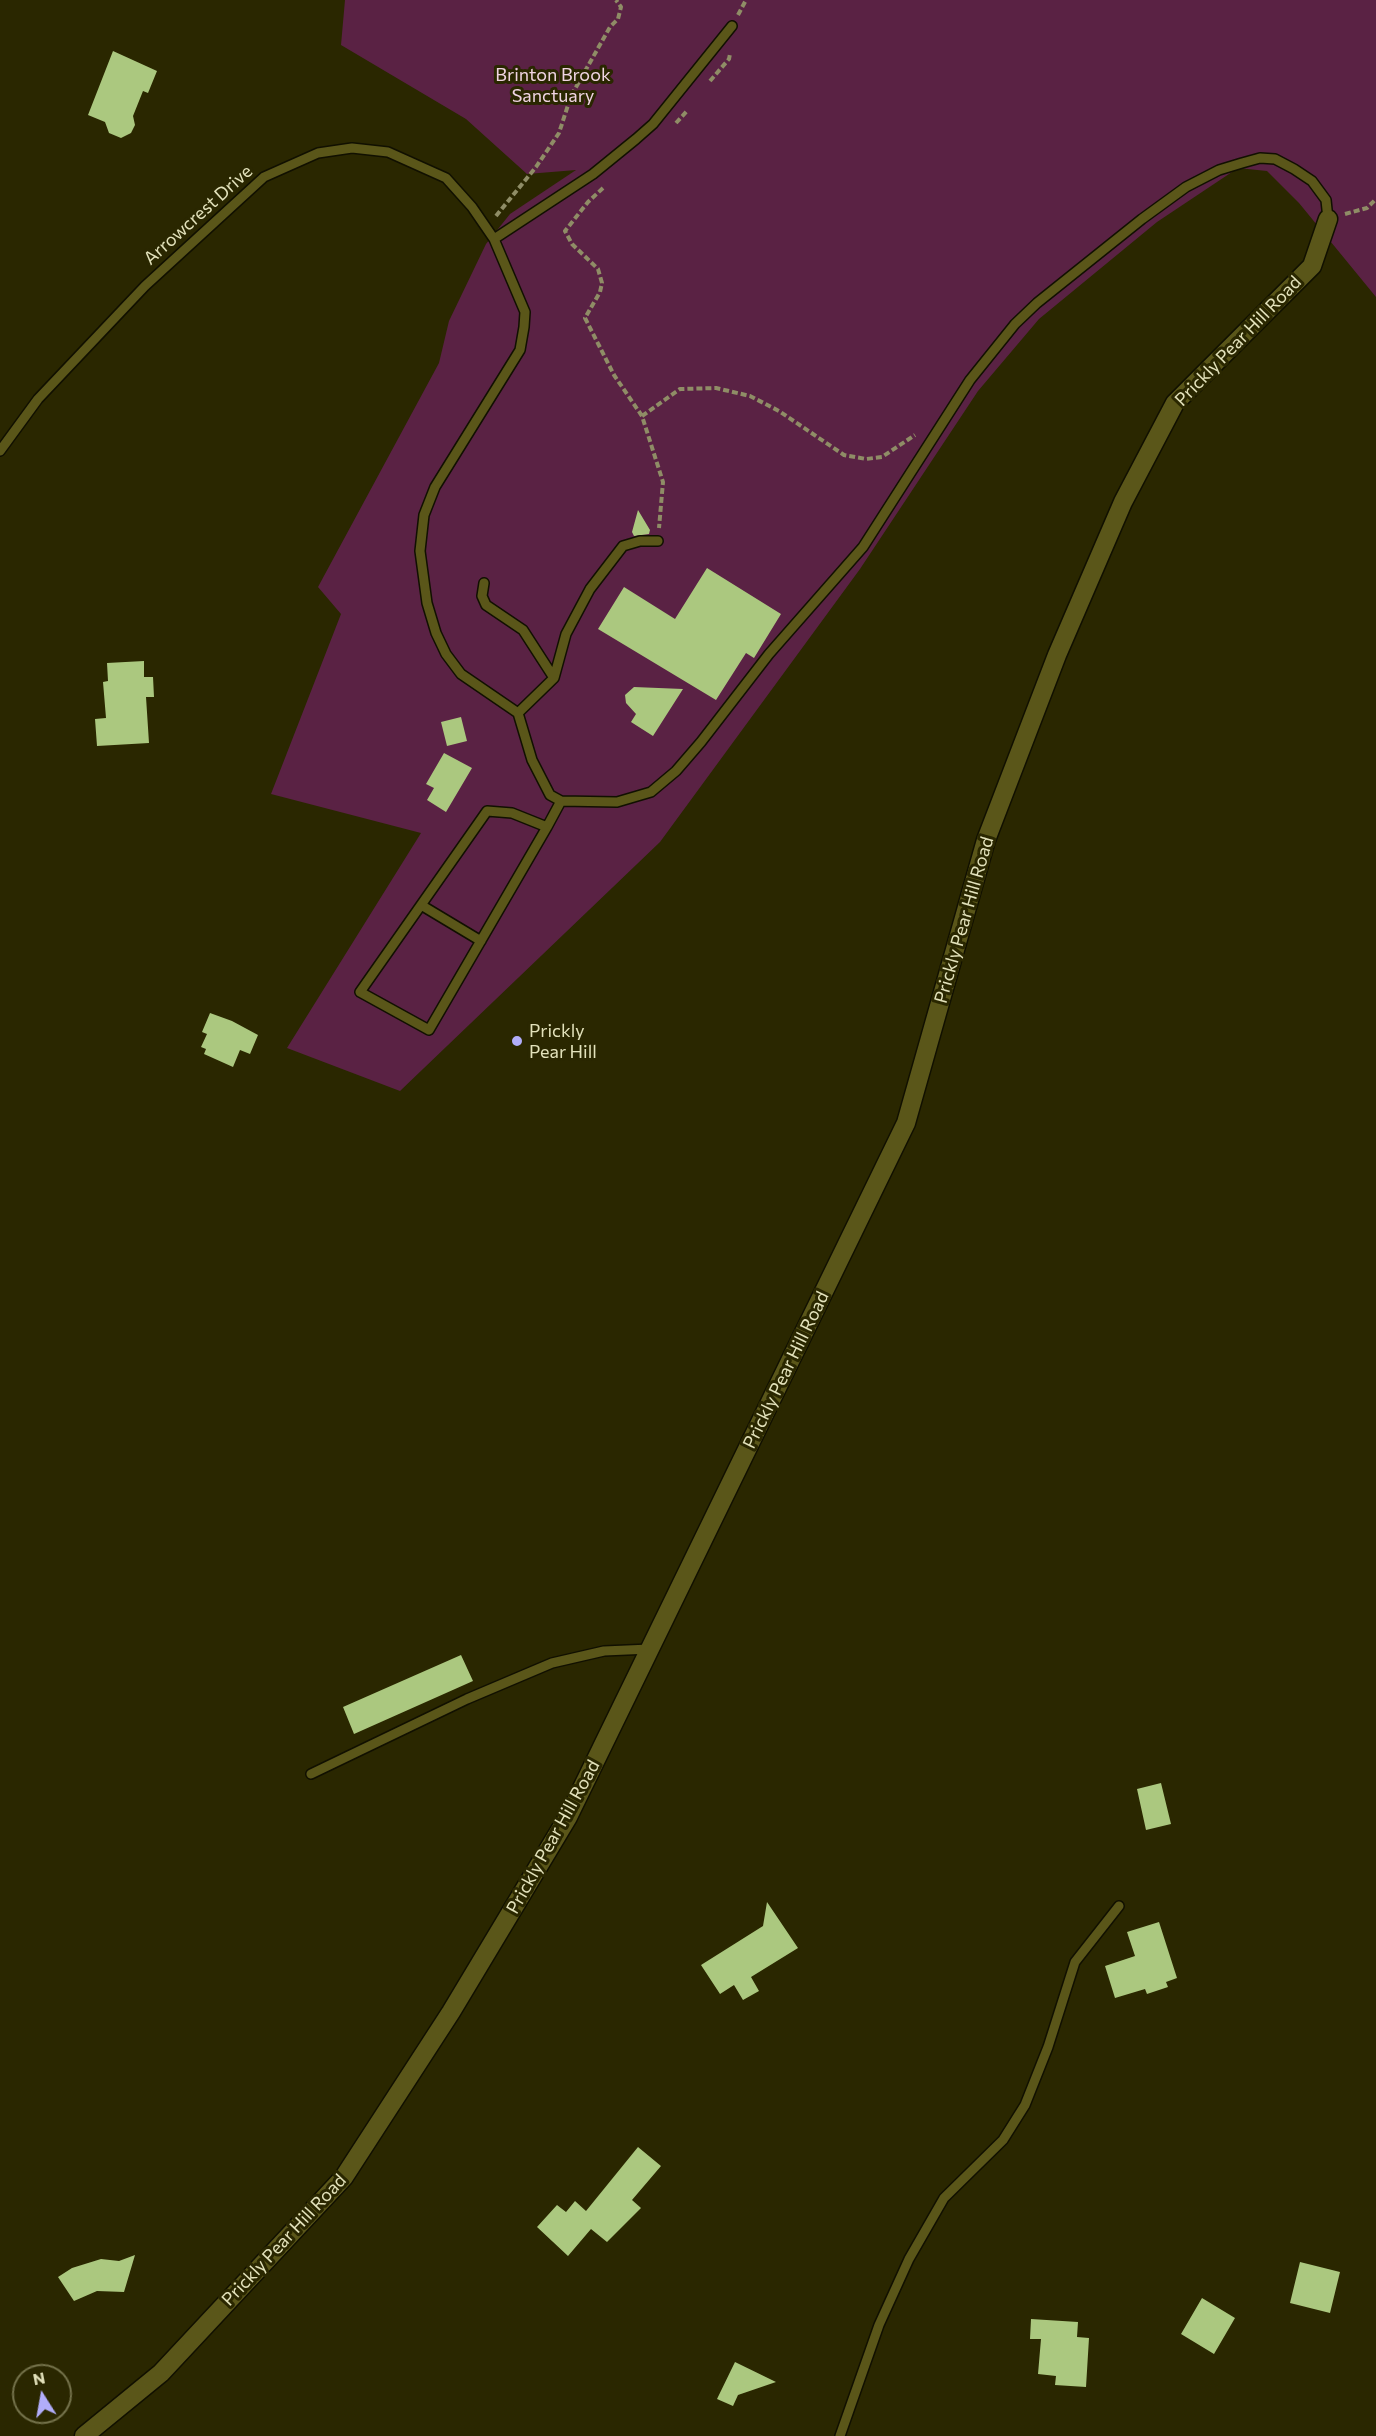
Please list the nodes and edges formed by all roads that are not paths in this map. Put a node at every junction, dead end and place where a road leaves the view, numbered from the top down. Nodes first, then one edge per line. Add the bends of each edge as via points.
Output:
1 (732, 26) road end
2 (1328, 219) joint
3 (494, 239) junction
4 (0, 451) edge
5 (658, 541) road end
6 (484, 583) dead end
7 (554, 678) junction
8 (518, 713) junction
9 (561, 801) junction
10 (547, 826) junction
11 (421, 905) junction
12 (481, 941) junction
13 (650, 1649) junction
14 (311, 1774) dead end
15 (1119, 1906) dead end
16 (84, 2436) edge
17 (840, 2436) edge

1 - 3 lane via 653,124 593,174
2 - 9 lane via 1326,200 1312,181 1275,159 1260,158 1219,170 1142,219 1037,303 992,351 863,547 782,638 676,771 651,792 617,802
2 - 13 street, Prickly Pear Hill Road via 1312,266 1175,404 1123,502 1057,655 986,840 906,1124
3 - 4 lane, Arrowcrest Drive via 446,178 388,152 352,148 318,153 288,165 264,177 145,286 38,399
3 - 8 lane, Arrowcrest Drive via 525,312 520,350 435,487 423,515 420,551 427,603 446,654 461,674
5 - 7 lane via 623,546 590,589 566,634
6 - 7 lane via 482,596 486,605 524,630
7 - 8 lane
8 - 9 lane via 532,760 550,795
9 - 10 lane
10 - 11 lane via 512,813 487,811
10 - 12 lane
11 - 12 lane
11 - 12 lane via 360,992 429,1030
13 - 14 lane via 604,1651 552,1663
13 - 16 street, Prickly Pear Hill Road via 568,1817 451,2012 344,2177 161,2373
15 - 17 lane via 1075,1962 1025,2105 1003,2140 944,2198 909,2259 879,2325

